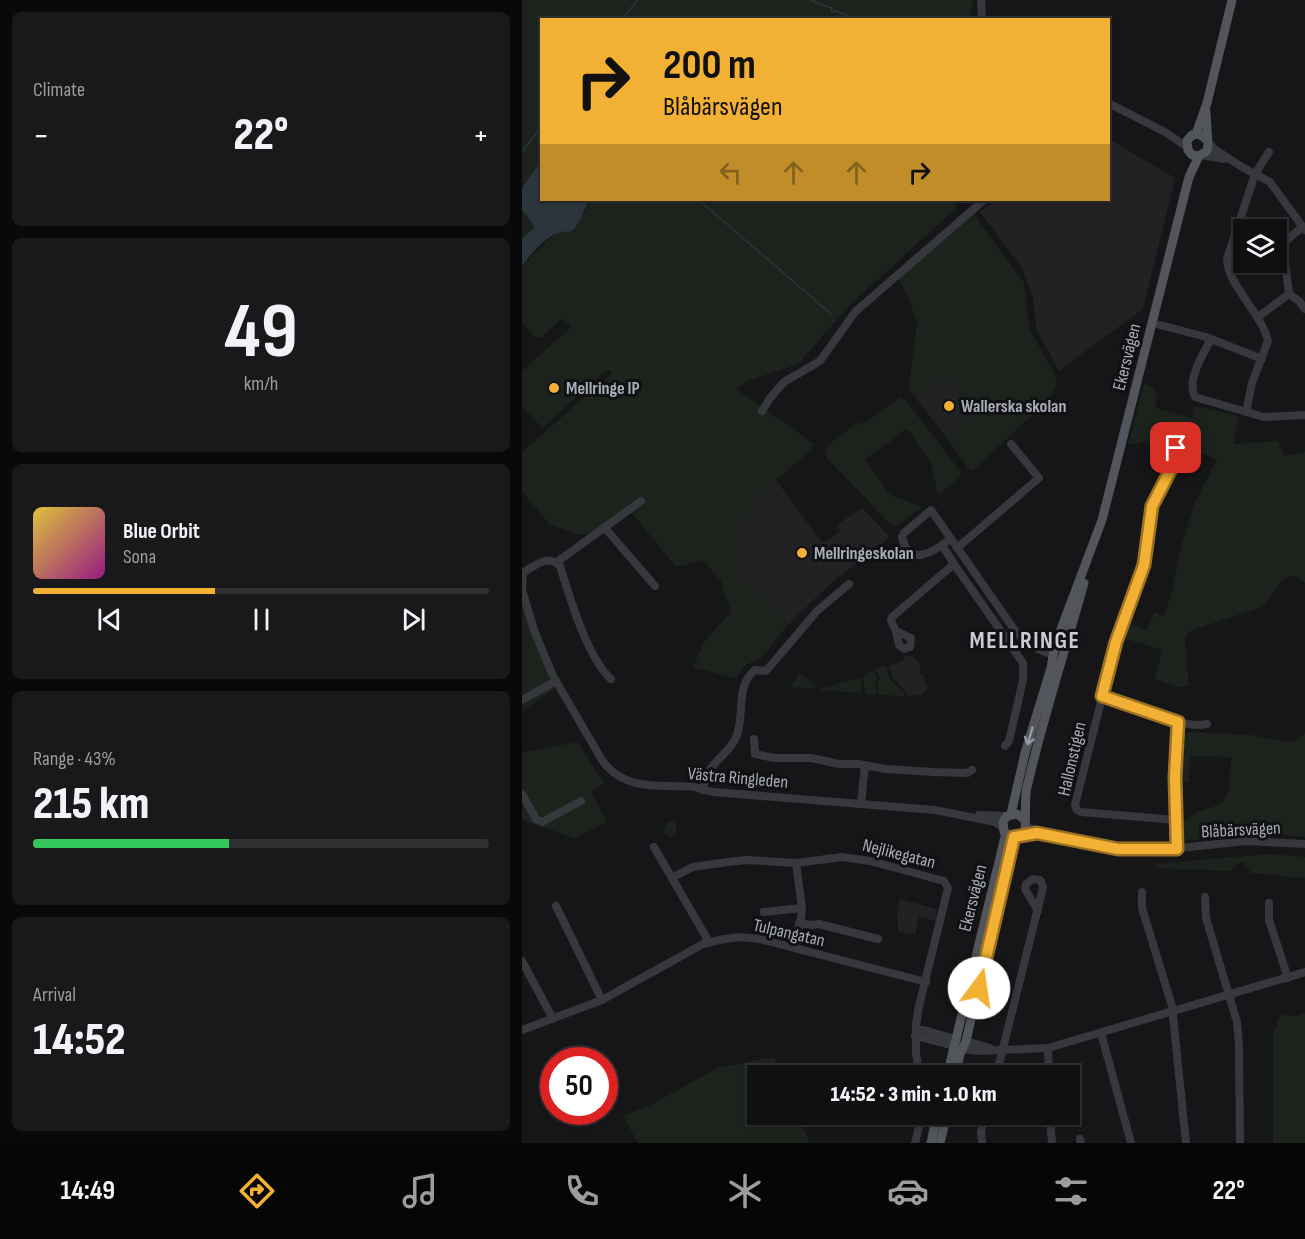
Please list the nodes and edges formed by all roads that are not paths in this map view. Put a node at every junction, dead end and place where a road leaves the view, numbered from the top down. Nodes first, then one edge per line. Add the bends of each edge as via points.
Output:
1 (981, 0) edge
2 (1232, 0) edge
3 (982, 18) edge
4 (1208, 99) junction
5 (1110, 104) edge
6 (1165, 132) junction
7 (1193, 135) junction
8 (1208, 141) junction
9 (1187, 148) junction
10 (1269, 152) dead end
11 (1200, 155) junction
12 (1237, 164) junction
13 (1255, 174) junction
14 (1189, 177) junction
15 (983, 201) edge
16 (1303, 228) edge
17 (1289, 294) junction
18 (1305, 309) edge
19 (1258, 317) junction
20 (1152, 323) junction
21 (1210, 339) junction
22 (1262, 358) junction
23 (762, 411) dead end
24 (1246, 412) junction
25 (1305, 415) edge
26 (1011, 444) dead end
27 (1176, 448) dead end
28 (641, 501) dead end
29 (605, 528) junction
30 (950, 539) junction
31 (942, 545) junction
32 (957, 548) junction
33 (557, 562) junction
34 (954, 564) junction
35 (523, 570) edge
36 (849, 584) dead end
37 (655, 586) dead end
38 (522, 591) edge
39 (896, 631) dead end
40 (1059, 654) junction
41 (611, 680) dead end
42 (556, 681) junction
43 (1102, 696) junction
44 (522, 700) edge
45 (1178, 722) junction
46 (1207, 724) dead end
47 (754, 739) dead end
48 (1005, 746) dead end
49 (865, 765) junction
50 (972, 770) dead end
51 (702, 790) junction
52 (522, 794) edge
53 (581, 801) dead end
54 (861, 804) junction
55 (1009, 815) junction
56 (978, 817) junction
57 (1176, 820) junction
58 (1025, 822) junction
59 (1010, 833) junction
60 (1037, 833) junction
61 (1305, 844) edge
62 (654, 847) dead end
63 (1177, 849) junction
64 (796, 863) junction
65 (673, 877) junction
66 (1142, 892) dead end
67 (1205, 897) dead end
68 (1269, 903) dead end
69 (556, 906) dead end
70 (802, 908) junction
71 (1038, 910) dead end
72 (764, 912) dead end
73 (799, 923) junction
74 (878, 939) dead end
75 (709, 942) junction
76 (794, 947) junction
77 (522, 961) edge
78 (1305, 972) edge
79 (1288, 978) junction
80 (926, 982) junction
81 (1230, 995) junction
82 (602, 1000) junction
83 (1172, 1013) junction
84 (553, 1019) junction
85 (522, 1030) edge
86 (916, 1032) junction
87 (1101, 1033) junction
88 (960, 1044) junction
89 (1048, 1048) junction
90 (998, 1049) junction
91 (919, 1065) edge
92 (951, 1065) edge
93 (957, 1065) edge
94 (997, 1065) edge
95 (1049, 1065) edge
96 (919, 1125) edge
97 (935, 1125) edge
98 (944, 1125) edge
99 (983, 1125) edge
100 (1051, 1125) edge
101 (915, 1143) edge
102 (931, 1143) edge
103 (940, 1143) edge
104 (982, 1143) edge
105 (1052, 1143) edge
106 (1131, 1143) edge
107 (1186, 1143) edge
108 (1240, 1143) edge

1 - 3 street
2 - 4 main road
4 - 7 main road
4 - 8 main road
5 - 6 street
6 - 7 street
6 - 9 street
7 - 8 main road via 1202,135
7 - 9 main road
8 - 11 main road via 1208,149
8 - 12 street
9 - 11 main road via 1192,155
9 - 14 main road, Ekersvägen
10 - 13 street
11 - 12 street
11 - 14 main road, Ekersvägen
12 - 13 street
13 - 16 street via 1270,182
13 - 19 street via 1227,262 1228,271
14 - 20 main road, Ekersvägen
15 - 23 street via 855,312 820,361 784,382
16 - 17 street via 1283,246
17 - 18 street
17 - 19 street
19 - 22 street via 1268,341
20 - 21 street
20 - 40 main road, Ekersvägen via 1102,520
21 - 22 street
21 - 24 street via 1196,368 1194,396
22 - 24 street
24 - 25 street via 1266,417
26 - 32 street via 1039,478
27 - 43 street, Hallonstigen via 1172,467 1152,506 1144,565 1116,642
28 - 29 street
29 - 33 street
29 - 37 street
30 - 31 street
30 - 31 street via 931,510 902,537 914,554 930,553
30 - 32 street
31 - 34 street
32 - 40 street via 1018,634 1038,649
33 - 35 street via 550,560
33 - 41 street via 599,665
34 - 39 street via 892,617
34 - 48 street via 1023,663 1023,680
35 - 38 street
36 - 51 street via 817,611 766,671 755,670 747,678 737,735 709,771
38 - 42 street, Västra Ringleden
40 -> 55 main road, Ekersvägen via 1025,753
40 - 58 main road, Ekersvägen via 1026,788
42 - 44 street
42 - 51 street, Västra Ringleden via 602,760 618,776 640,784
43 - 45 street
43 - 57 street, Hallonstigen via 1075,805 1077,810
45 - 46 street
45 - 57 street
47 - 49 street via 754,752 760,755
49 - 50 street via 933,772
49 - 54 street
51 - 54 street, Västra Ringleden
52 - 53 street via 542,822
54 - 56 street, Västra Ringleden
55 - 56 street, Västra Ringleden
55 - 58 main road via 1020,815
55 - 59 main road via 1003,822
56 - 59 street, Västra Ringleden via 995,822
57 - 63 street
58 - 59 main road via 1024,831
58 - 60 street, Blåbärsvägen
59 - 60 street, Blåbärsvägen
59 - 88 main road, Ekersvägen
60 - 63 street, Blåbärsvägen via 1118,849
61 - 63 street, Blåbärsvägen via 1246,841
62 - 65 street
64 - 65 street, Nejlikegatan via 728,862 693,867
64 - 70 street
64 - 80 street, Nejlikegatan via 855,858 944,880 948,888
65 - 75 street
66 - 83 street via 1142,908
67 - 81 street via 1206,918
68 - 79 street via 1269,920
69 - 82 street
70 - 72 street
70 - 73 street
71 - 90 street
73 - 74 street
73 - 76 street
75 - 76 street, Tulpangatan via 746,937
75 - 82 street, Tulpangatan
76 - 80 street, Tulpangatan
77 - 84 street
78 - 79 street
79 - 81 street
80 - 86 street, Nejlikegatan
81 - 83 street
81 - 108 street via 1239,1045
82 - 84 street, Tulpangatan
83 - 87 street
83 - 107 street
84 - 85 street, Tulpangatan
86 - 88 street
86 - 91 street, Nejlikegatan
87 - 89 street
87 - 106 street
88 - 90 street
88 - 92 main road, Ekersvägen
88 - 93 main road, Ekersvägen
89 - 90 street
89 - 95 street
90 - 94 street
96 - 101 street
97 - 102 main road
98 - 103 main road
99 - 104 street
100 - 105 street

